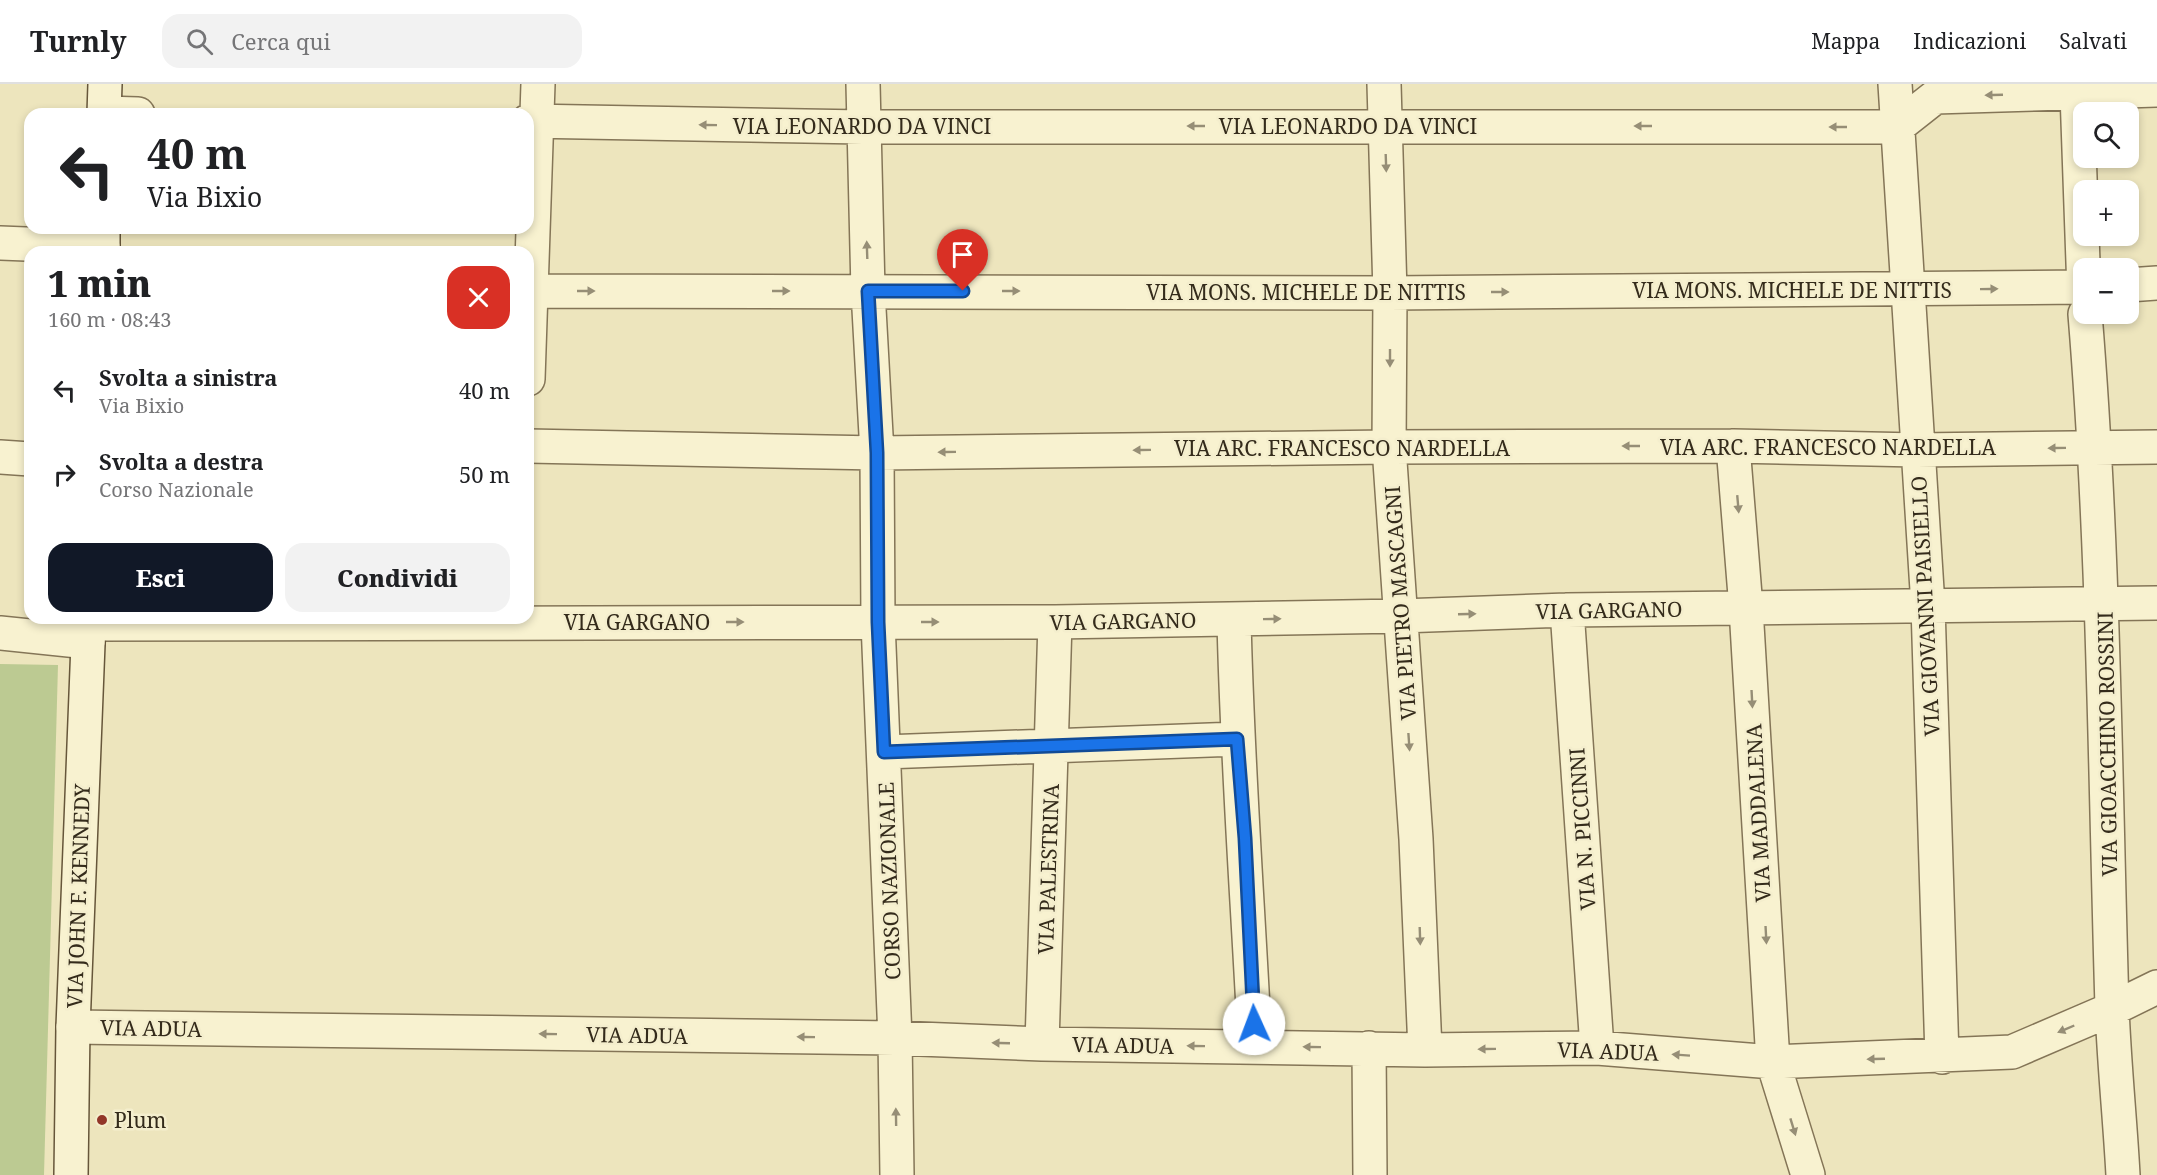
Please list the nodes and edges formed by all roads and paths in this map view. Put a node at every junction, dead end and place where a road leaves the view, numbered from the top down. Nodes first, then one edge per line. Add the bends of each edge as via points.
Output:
1 (105, 84) edge
2 (538, 84) edge
3 (862, 84) edge
4 (1384, 84) edge
5 (1895, 84) edge
6 (2157, 90) edge
7 (2077, 93) junction
8 (104, 108) edge
9 (534, 114) edge
10 (534, 122) edge
11 (1384, 125) junction
12 (863, 127) junction
13 (1897, 127) junction
14 (103, 242) edge
15 (0, 243) edge
16 (2082, 258) edge
17 (2157, 283) edge
18 (2139, 284) edge
19 (2073, 288) edge
20 (1910, 290) junction
21 (534, 291) edge
22 (868, 291) junction
23 (1390, 293) junction
24 (2086, 324) edge
25 (534, 446) edge
26 (1733, 446) junction
27 (1389, 447) junction
28 (2157, 447) edge
29 (2096, 448) junction
30 (1917, 450) junction
31 (877, 453) junction
32 (0, 457) edge
33 (24, 459) edge
34 (2157, 603) edge
35 (2103, 604) junction
36 (1928, 606) junction
37 (1746, 608) junction
38 (1567, 610) junction
39 (1401, 616) junction
40 (1234, 619) junction
41 (534, 620) edge
42 (878, 622) junction
43 (1055, 622) junction
44 (304, 624) edge
45 (89, 628) edge
46 (0, 633) edge
47 (1237, 739) junction
48 (1051, 747) junction
49 (884, 752) junction
50 (2157, 987) edge
51 (2112, 1009) junction
52 (73, 1027) junction
53 (895, 1038) junction
54 (1042, 1044) junction
55 (1255, 1047) junction
56 (1369, 1048) junction
57 (1597, 1048) junction
58 (1425, 1050) junction
59 (1942, 1057) junction
60 (1773, 1062) junction
61 (71, 1175) edge
62 (897, 1175) edge
63 (1370, 1175) edge
64 (1808, 1175) edge
65 (2123, 1175) edge

1 - 8 street
2 - 9 street
3 - 12 street, CORSO NAZIONALE
4 - 11 street, VIA PIETRO MASCAGNI
5 - 13 street, VIA GIOVANNI PAISIELLO
6 - 7 street
7 -> 13 street via 1935,97
7 - 16 street
12 -> 10 street, VIA LEONARDO DA VINCI
11 -> 12 street, VIA LEONARDO DA VINCI
13 -> 11 street, VIA LEONARDO DA VINCI
11 -> 23 street, VIA PIETRO MASCAGNI
22 -> 12 street, CORSO NAZIONALE
13 - 20 street, VIA GIOVANNI PAISIELLO
14 - 15 street
17 - 18 street
20 -> 19 street, VIA MONS. MICHELE DE NITTIS
23 -> 20 street, VIA MONS. MICHELE DE NITTIS
20 - 30 street, VIA GIOVANNI PAISIELLO
21 -> 22 street, VIA MONS. MICHELE DE NITTIS
22 -> 23 street, VIA MONS. MICHELE DE NITTIS
22 - 31 street, CORSO NAZIONALE
23 -> 27 street, VIA PIETRO MASCAGNI
24 - 29 street, VIA GIOACCHINO ROSSINI
25 - 31 street, VIA ARC. FRANCESCO NARDELLA
26 -> 27 street, VIA ARC. FRANCESCO NARDELLA
26 - 30 street, VIA ARC. FRANCESCO NARDELLA
26 -> 37 street, VIA MADDALENA
27 -> 31 street, VIA ARC. FRANCESCO NARDELLA
27 - 39 street, VIA PIETRO MASCAGNI
28 - 29 street, VIA ARC. FRANCESCO NARDELLA
29 -> 30 street, VIA ARC. FRANCESCO NARDELLA
29 - 35 street, VIA GIOACCHINO ROSSINI
30 - 36 street, VIA GIOVANNI PAISIELLO
31 - 42 street, CORSO NAZIONALE
32 - 33 street
34 - 35 street, VIA GARGANO
35 - 36 street, VIA GARGANO
35 - 51 street, VIA GIOACCHINO ROSSINI
36 - 37 street, VIA GARGANO
36 - 59 street, VIA GIOVANNI PAISIELLO
37 - 38 street, VIA GARGANO
37 -> 60 street, VIA MADDALENA
39 -> 38 street, VIA GARGANO
38 - 57 street, VIA N. PICCINNI
40 -> 39 street, VIA GARGANO
39 -> 58 street, VIA PIETRO MASCAGNI
40 - 43 street, VIA GARGANO
40 - 47 street
41 -> 42 street, VIA GARGANO
42 -> 43 street, VIA GARGANO
42 - 49 street, CORSO NAZIONALE
43 - 48 street, VIA PALESTRINA
44 - 45 street, VIA GARGANO
45 - 46 street, VIA GARGANO
45 - 52 street, VIA JOHN F. KENNEDY
47 - 48 street
47 - 55 street
48 - 49 street
48 - 54 street, VIA PALESTRINA
49 - 53 street, CORSO NAZIONALE
50 - 51 street, VIA ADUA
51 -> 59 street, VIA ADUA via 2012,1052
51 - 65 street, VIA GIOACCHINO ROSSINI
53 -> 52 street, VIA ADUA
52 - 61 street, VIA JOHN F. KENNEDY
54 -> 53 street, VIA ADUA
62 -> 53 street, CORSO NAZIONALE
55 -> 54 street, VIA ADUA
56 -> 55 street, VIA ADUA
56 - 58 street, VIA ADUA
56 - 63 street
57 -> 58 street, VIA ADUA
60 -> 57 street, VIA ADUA
59 -> 60 street, VIA ADUA
60 -> 64 street, VIA MADDALENA

